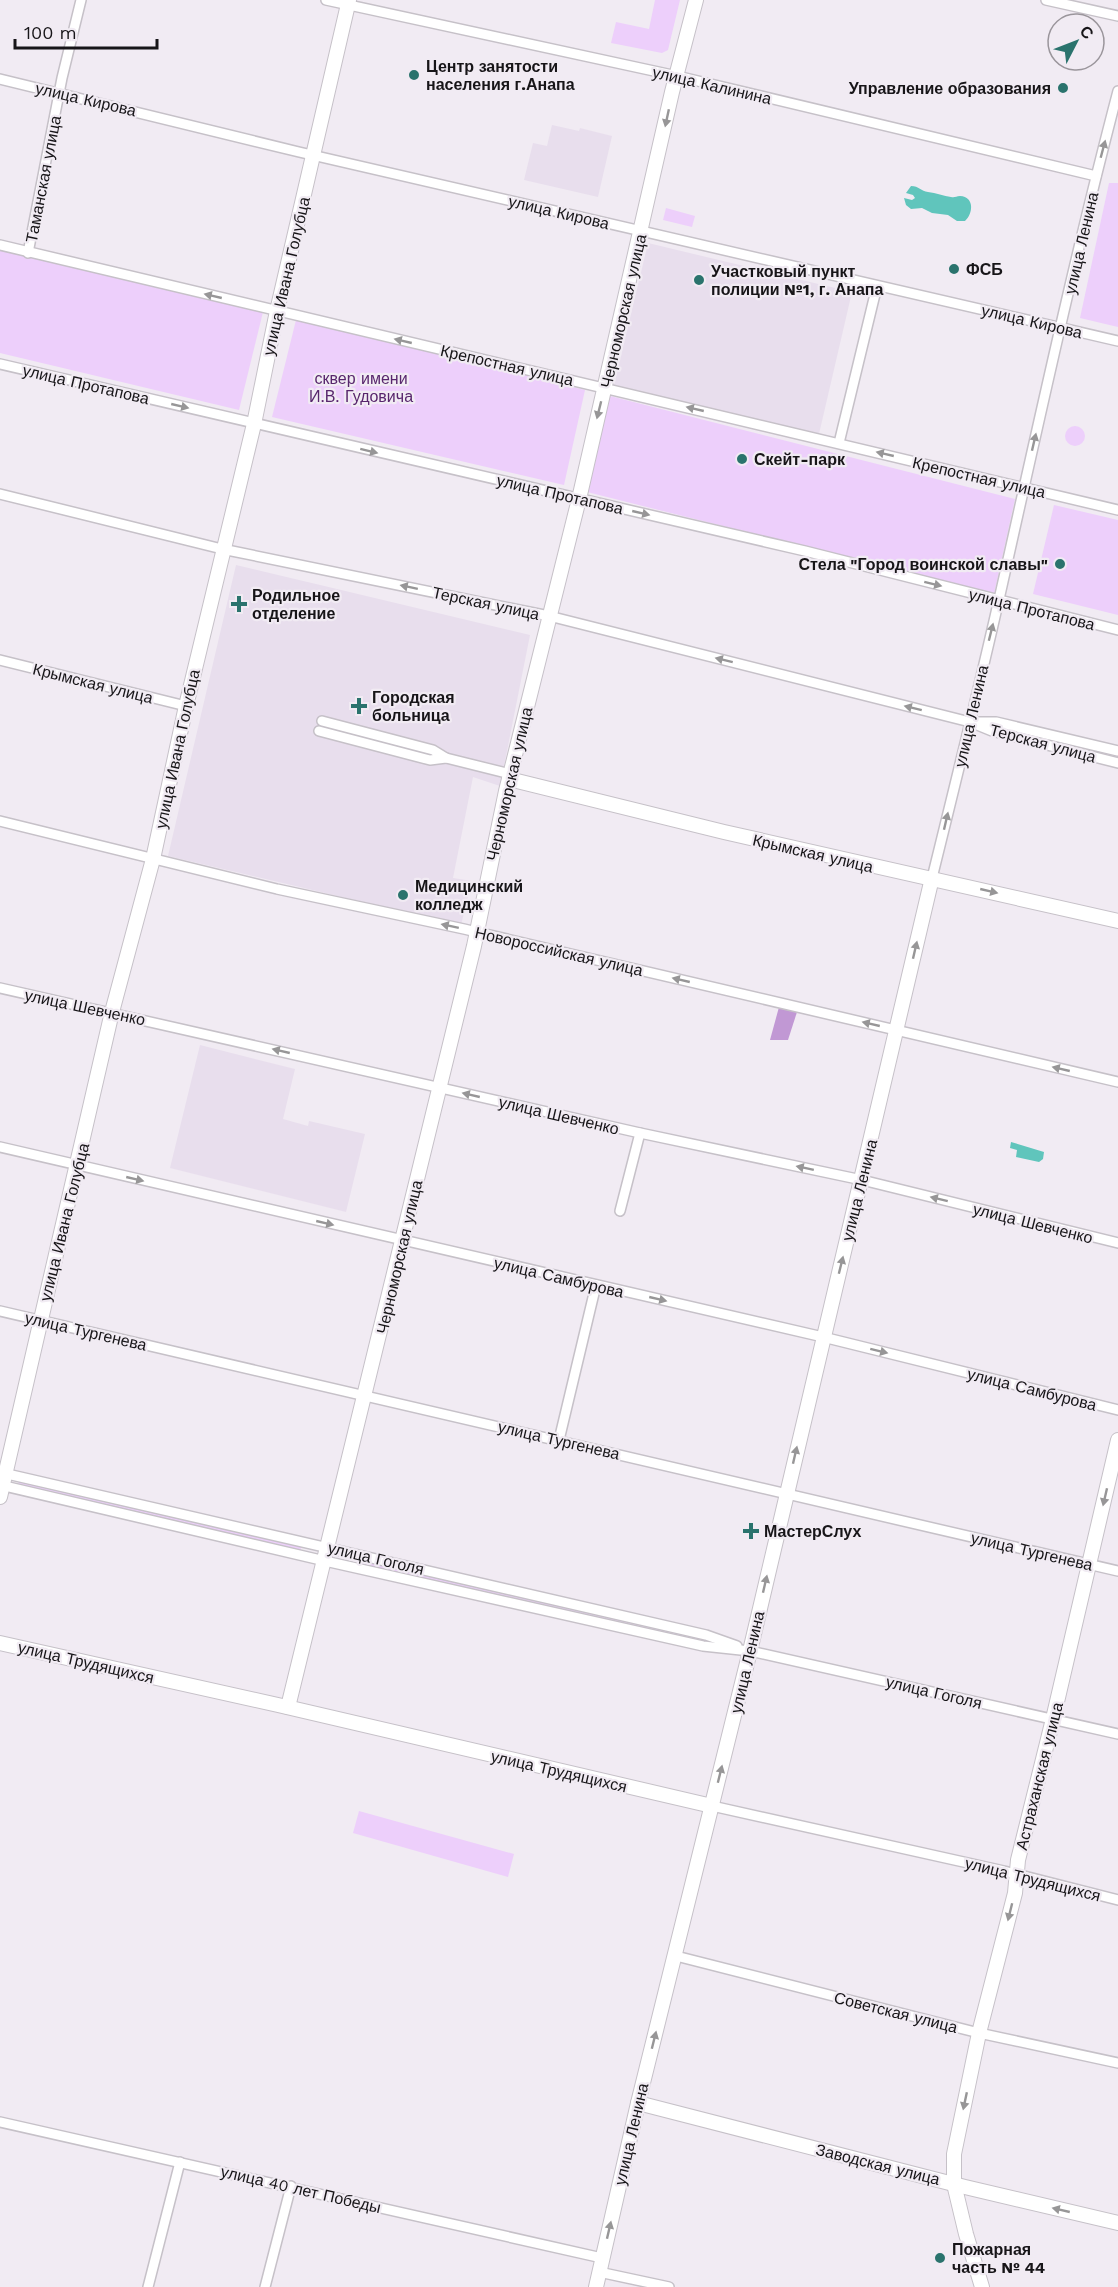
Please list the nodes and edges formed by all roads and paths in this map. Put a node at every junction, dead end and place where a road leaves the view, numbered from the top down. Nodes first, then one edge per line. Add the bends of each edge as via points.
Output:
1 (81, 0) edge
2 (326, 0) edge
3 (696, 0) edge
4 (1046, 0) edge
5 (348, 3) edge
6 (1118, 16) edge
7 (677, 76) junction
8 (0, 80) edge
9 (1118, 91) edge
10 (60, 93) junction
11 (314, 155) junction
12 (1096, 176) junction
13 (642, 231) junction
14 (0, 245) edge
15 (28, 252) junction
16 (877, 286) junction
17 (277, 311) junction
18 (1061, 328) junction
19 (1118, 341) edge
20 (0, 364) edge
21 (605, 388) junction
22 (254, 424) junction
23 (839, 443) junction
24 (1024, 488) junction
25 (0, 495) edge
26 (579, 499) junction
27 (1118, 510) edge
28 (222, 549) junction
29 (999, 600) junction
30 (549, 616) junction
31 (1118, 630) edge
32 (0, 660) edge
33 (186, 705) junction
34 (322, 721) dead end
35 (970, 722) junction
36 (319, 731) dead end
37 (1118, 751) edge
38 (446, 758) junction
39 (1118, 763) edge
40 (510, 777) junction
41 (0, 821) edge
42 (153, 859) junction
43 (932, 878) junction
44 (1118, 921) edge
45 (477, 932) junction
46 (0, 988) edge
47 (112, 1012) junction
48 (897, 1030) junction
49 (1118, 1082) edge
50 (440, 1088) junction
51 (640, 1133) junction
52 (0, 1147) edge
53 (78, 1166) junction
54 (862, 1180) junction
55 (620, 1211) dead end
56 (402, 1240) junction
57 (1118, 1244) edge
58 (596, 1285) junction
59 (0, 1311) edge
60 (40, 1320) junction
61 (823, 1337) junction
62 (366, 1396) junction
63 (1118, 1410) edge
64 (559, 1440) junction
65 (1118, 1440) edge
66 (2, 1483) edge
67 (786, 1492) junction
68 (328, 1546) junction
69 (325, 1561) junction
70 (1089, 1564) junction
71 (1118, 1570) edge
72 (0, 1643) edge
73 (750, 1650) junction
74 (288, 1707) junction
75 (1053, 1719) junction
76 (1118, 1734) edge
77 (712, 1806) junction
78 (1017, 1875) junction
79 (1118, 1900) edge
80 (676, 1956) junction
81 (979, 2033) junction
82 (1118, 2063) edge
83 (638, 2103) junction
84 (0, 2122) edge
85 (180, 2162) junction
86 (954, 2184) junction
87 (291, 2186) junction
88 (1118, 2223) edge
89 (601, 2265) junction
90 (148, 2287) edge
91 (265, 2287) edge
92 (596, 2287) edge
93 (669, 2287) edge
94 (982, 2287) edge

1 - 10 street, Таманская улица
2 - 5 street, улица Калинина
3 - 7 street, Черноморская улица
4 - 6 street
5 - 7 street, улица Калинина
5 - 11 street, улица Ивана Голубца
7 - 12 street, улица Калинина
7 -> 13 street, Черноморская улица
8 - 10 street, улица Кирова
12 -> 9 street, улица Ленина
10 - 11 street, улица Кирова
10 - 15 street, Таманская улица
11 - 13 street, улица Кирова
11 - 17 street, улица Ивана Голубца
12 - 18 street, улица Ленина
13 - 16 street, улица Кирова
13 - 21 street, Черноморская улица
14 - 15 street, Крепостная улица
17 -> 15 street, Крепостная улица
16 - 18 street, улица Кирова
16 - 23 street
21 -> 17 street, Крепостная улица
17 - 22 street, улица Ивана Голубца
18 - 19 street, улица Кирова
24 -> 18 street, улица Ленина
20 -> 22 street, улица Протапова
23 -> 21 street, Крепостная улица
21 -> 26 street, Черноморская улица
22 -> 26 street, улица Протапова
22 - 28 street, улица Ивана Голубца
24 -> 23 street, Крепостная улица
24 - 27 street, Крепостная улица
24 - 29 street, улица Ленина
25 - 28 street, Терская улица
26 -> 29 street, улица Протапова
26 - 30 street, Черноморская улица
30 -> 28 street, Терская улица
28 - 33 street, улица Ивана Голубца
29 - 31 street, улица Протапова
35 -> 29 street, улица Ленина
35 -> 30 street, Терская улица
30 - 40 street, Черноморская улица
32 - 33 street, Крымская улица
33 - 42 street, улица Ивана Голубца
34 - 38 street, Крымская улица via 433,750
35 - 37 street, Терская улица via 996,722
35 - 39 street, Терская улица
43 -> 35 street, улица Ленина
36 - 38 street via 430,760
38 - 40 street, Крымская улица
40 - 43 street, Крымская улица via 736,835
40 - 45 street, Черноморская улица
41 - 42 street, Новороссийская улица
45 -> 42 street, Новороссийская улица
42 - 47 street, улица Ивана Голубца
43 -> 44 street, Крымская улица
48 -> 43 street, улица Ленина
48 -> 45 street, Новороссийская улица
45 - 50 street, Черноморская улица
46 - 47 street, улица Шевченко
50 -> 47 street, улица Шевченко
47 - 53 street, улица Ивана Голубца
49 -> 48 street, Новороссийская улица
48 - 54 street, улица Ленина
51 -> 50 street, улица Шевченко
50 - 56 street, Черноморская улица
54 -> 51 street, улица Шевченко
51 - 55 street
52 - 53 street, улица Самбурова
53 -> 56 street, улица Самбурова
53 - 60 street, улица Ивана Голубца
57 -> 54 street, улица Шевченко
61 -> 54 street, улица Ленина
56 - 58 street, улица Самбурова
56 - 62 street, Черноморская улица
58 -> 61 street, улица Самбурова
58 - 64 street
59 - 60 street, улица Тургенева
60 - 62 street, улица Тургенева
60 - 66 street, улица Ивана Голубца
61 -> 63 street, улица Самбурова
67 -> 61 street, улица Ленина
62 - 64 street, улица Тургенева
62 - 68 street, Черноморская улица
64 - 67 street, улица Тургенева
65 -> 70 street, Астраханская улица
66 - 68 street, улица Гоголя
66 - 69 street, улица Гоголя
67 - 70 street, улица Тургенева
73 -> 67 street, улица Ленина
68 - 69 street, Черноморская улица
68 - 73 street, улица Гоголя via 706,1635
69 - 73 street, улица Гоголя via 703,1646
69 - 74 street, Черноморская улица
70 - 71 street, улица Тургенева
70 - 75 street, Астраханская улица
72 - 74 street, улица Трудящихся
73 - 75 street, улица Гоголя
77 -> 73 street, улица Ленина
74 - 77 street, улица Трудящихся
75 - 76 street, улица Гоголя
75 - 78 street, Астраханская улица
77 - 78 street, улица Трудящихся
77 - 80 street, улица Ленина
78 - 79 street, улица Трудящихся
78 -> 81 street, Астраханская улица
80 - 81 street, Советская улица
83 -> 80 street, улица Ленина
81 - 82 street, Советская улица
81 -> 86 street, Астраханская улица via 954,2154
83 - 86 street, Заводская улица
89 -> 83 street, улица Ленина
84 - 85 street, улица 40 лет Победы
85 - 87 street, улица 40 лет Победы
85 - 90 street
88 -> 86 street, Заводская улица
86 - 94 street, Астраханская улица
87 - 89 street, улица 40 лет Победы
87 - 91 street
89 - 92 street, улица Ленина
89 - 93 street, улица 40 лет Победы

